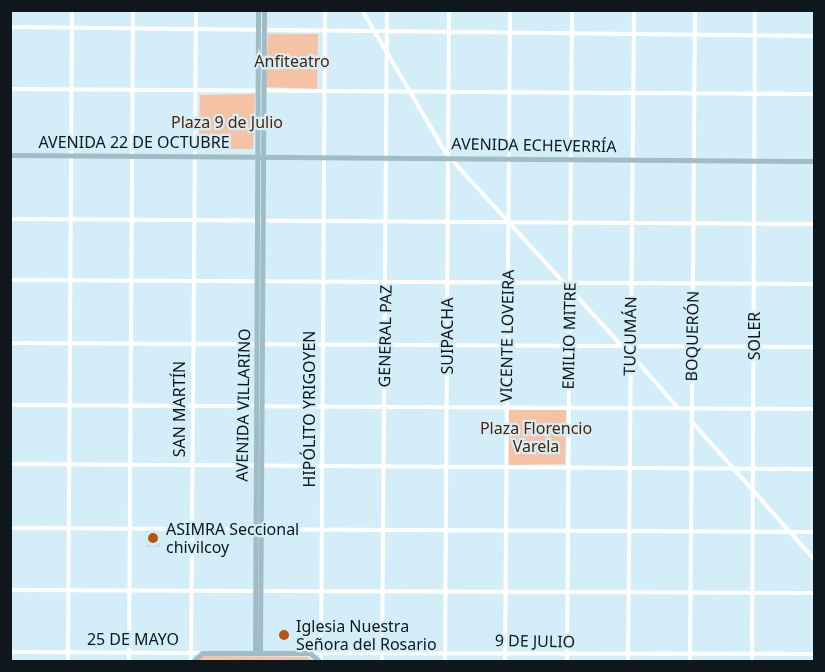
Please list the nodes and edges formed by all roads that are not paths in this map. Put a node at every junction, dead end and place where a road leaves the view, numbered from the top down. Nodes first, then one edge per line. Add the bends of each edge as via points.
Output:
1 (72, 10) edge
2 (133, 10) edge
3 (196, 10) edge
4 (258, 10) edge
5 (264, 10) edge
6 (325, 10) edge
7 (362, 10) edge
8 (387, 10) edge
9 (449, 10) edge
10 (510, 10) edge
11 (572, 10) edge
12 (634, 10) edge
13 (694, 10) edge
14 (755, 10) edge
15 (10, 27) edge
16 (72, 27) junction
17 (133, 29) junction
18 (195, 30) junction
19 (261, 30) junction
20 (325, 30) junction
21 (374, 31) junction
22 (386, 31) junction
23 (450, 32) junction
24 (510, 32) junction
25 (572, 33) junction
26 (634, 34) junction
27 (694, 35) junction
28 (756, 36) junction
29 (814, 36) edge
30 (386, 51) junction
31 (10, 89) edge
32 (71, 89) junction
33 (133, 90) junction
34 (197, 91) junction
35 (260, 91) junction
36 (325, 92) junction
37 (386, 92) junction
38 (411, 93) junction
39 (447, 93) junction
40 (510, 93) junction
41 (570, 93) junction
42 (632, 93) junction
43 (693, 93) junction
44 (757, 94) junction
45 (814, 94) edge
46 (10, 154) edge
47 (70, 155) junction
48 (132, 155) junction
49 (195, 156) junction
50 (260, 156) junction
51 (324, 156) junction
52 (448, 156) junction
53 (386, 157) junction
54 (509, 158) junction
55 (570, 159) junction
56 (631, 159) junction
57 (693, 159) junction
58 (756, 160) junction
59 (813, 160) edge
60 (10, 219) edge
61 (70, 220) junction
62 (132, 220) junction
63 (194, 221) junction
64 (260, 221) junction
65 (324, 221) junction
66 (386, 221) junction
67 (447, 222) junction
68 (508, 222) junction
69 (570, 223) junction
70 (631, 223) junction
71 (693, 223) junction
72 (755, 223) junction
73 (814, 224) edge
74 (10, 280) edge
75 (70, 280) junction
76 (132, 281) junction
77 (193, 281) junction
78 (260, 282) junction
79 (324, 282) junction
80 (385, 282) junction
81 (447, 282) junction
82 (508, 283) junction
83 (630, 284) junction
84 (693, 284) junction
85 (754, 284) junction
86 (814, 284) edge
87 (569, 286) junction
88 (10, 343) edge
89 (69, 343) junction
90 (131, 344) junction
91 (193, 344) junction
92 (260, 344) junction
93 (323, 345) junction
94 (384, 345) junction
95 (447, 345) junction
96 (507, 345) junction
97 (569, 345) junction
98 (692, 345) junction
99 (622, 346) junction
100 (754, 346) junction
101 (629, 347) junction
102 (814, 347) edge
103 (630, 352) junction
104 (10, 405) edge
105 (69, 405) junction
106 (132, 405) junction
107 (192, 406) junction
108 (259, 406) junction
109 (322, 406) junction
110 (384, 406) junction
111 (506, 406) junction
112 (446, 407) junction
113 (569, 407) junction
114 (628, 408) junction
115 (678, 408) junction
116 (692, 408) junction
117 (753, 408) junction
118 (814, 409) edge
119 (691, 422) junction
120 (10, 464) edge
121 (69, 464) junction
122 (131, 466) junction
123 (192, 466) junction
124 (259, 467) junction
125 (322, 468) junction
126 (384, 468) junction
127 (445, 468) junction
128 (506, 468) junction
129 (628, 468) junction
130 (570, 469) junction
131 (691, 469) junction
132 (734, 469) junction
133 (814, 469) edge
134 (753, 470) junction
135 (753, 491) junction
136 (10, 528) edge
137 (130, 528) junction
138 (68, 529) junction
139 (192, 529) junction
140 (258, 530) junction
141 (322, 530) junction
142 (383, 530) junction
143 (444, 530) junction
144 (506, 530) junction
145 (569, 531) junction
146 (628, 531) junction
147 (691, 531) junction
148 (790, 531) junction
149 (752, 532) junction
150 (814, 532) edge
151 (814, 559) edge
152 (10, 590) edge
153 (68, 590) junction
154 (130, 591) junction
155 (191, 591) junction
156 (258, 591) junction
157 (321, 592) junction
158 (383, 592) junction
159 (445, 593) junction
160 (506, 593) junction
161 (568, 593) junction
162 (814, 593) edge
163 (629, 594) junction
164 (690, 594) junction
165 (753, 594) junction
166 (10, 652) edge
167 (68, 652) junction
168 (129, 652) junction
169 (191, 653) junction
170 (201, 653) junction
171 (257, 653) junction
172 (310, 653) junction
173 (321, 653) junction
174 (382, 653) junction
175 (445, 653) junction
176 (505, 654) junction
177 (814, 654) edge
178 (567, 655) junction
179 (628, 655) junction
180 (690, 655) junction
181 (753, 655) junction
182 (68, 662) edge
183 (129, 662) edge
184 (191, 662) edge
185 (320, 662) edge
186 (382, 662) edge
187 (445, 662) edge
188 (505, 662) edge
189 (567, 662) edge
190 (628, 662) edge
191 (690, 662) edge
192 (752, 662) edge

1 - 16 street
2 - 17 street
3 - 18 street, SAN MARTÍN
4 - 19 main road
5 - 19 main road
6 - 20 street, HIPÓLITO YRIGOYEN
7 - 21 street
8 - 22 street, GENERAL PAZ
9 - 23 street, SUIPACHA
10 - 24 street, VICENTE LOVEIRA
11 - 25 street, EMILIO MITRE
12 - 26 street, TUCUMÁN
13 - 27 street, BOQUERÓN
14 - 28 street, SOLER
15 - 16 street
16 - 17 street
16 - 32 street
17 - 18 street
17 - 33 street
18 - 19 street
18 - 34 street, SAN MARTÍN
19 - 20 street
19 - 35 main road, AVENIDA VILLARINO
20 - 21 street
20 - 36 street, HIPÓLITO YRIGOYEN
21 - 22 street
21 - 30 street
22 - 23 street
22 - 30 street, GENERAL PAZ
23 - 24 street
23 - 39 street, SUIPACHA
24 - 25 street
24 - 40 street, VICENTE LOVEIRA
25 - 26 street
25 - 41 street, EMILIO MITRE
26 - 27 street
26 - 42 street, TUCUMÁN
27 - 28 street
27 - 43 street, BOQUERÓN
28 - 29 street
28 - 44 street, SOLER
30 - 37 street, GENERAL PAZ
30 - 38 street
31 - 32 street
32 - 33 street
32 - 47 street
33 - 34 street
33 - 48 street
34 - 35 street
34 - 49 street, SAN MARTÍN
35 - 36 street
35 - 50 main road, AVENIDA VILLARINO
36 - 37 street
36 - 51 street, HIPÓLITO YRIGOYEN
37 - 38 street
37 - 53 street, GENERAL PAZ
38 - 39 street
38 - 52 street
39 - 40 street
39 - 52 street, SUIPACHA
40 - 41 street
40 - 54 street, VICENTE LOVEIRA
41 - 42 street
41 - 55 street, EMILIO MITRE
42 - 43 street
42 - 56 street, TUCUMÁN
43 - 44 street
43 - 57 street, BOQUERÓN
44 - 45 street
44 - 58 street, SOLER
46 - 47 main road, AVENIDA 22 DE OCTUBRE
47 - 48 main road, AVENIDA 22 DE OCTUBRE
47 - 61 street
48 - 49 main road, AVENIDA 22 DE OCTUBRE
48 - 62 street
49 - 50 main road, AVENIDA 22 DE OCTUBRE
49 - 63 street, SAN MARTÍN
50 - 51 main road, AVENIDA ECHEVERRÍA
50 - 64 main road, AVENIDA VILLARINO
51 - 53 main road, AVENIDA ECHEVERRÍA
51 - 65 street, HIPÓLITO YRIGOYEN
52 - 53 main road, AVENIDA ECHEVERRÍA
52 - 54 main road, AVENIDA ECHEVERRÍA
52 - 67 street, SUIPACHA
52 - 68 street
53 - 66 street, GENERAL PAZ
54 - 55 main road, AVENIDA ECHEVERRÍA
54 - 68 street, VICENTE LOVEIRA
55 - 56 main road, AVENIDA ECHEVERRÍA
55 - 69 street, EMILIO MITRE
56 - 57 main road, AVENIDA ECHEVERRÍA
56 - 70 street, TUCUMÁN
57 - 58 main road, AVENIDA ECHEVERRÍA
57 - 71 street, BOQUERÓN
58 - 59 main road, AVENIDA ECHEVERRÍA
58 - 72 street, SOLER
60 - 61 street
61 - 62 street
61 - 75 street
62 - 63 street
62 - 76 street
63 - 64 street
63 - 77 street, SAN MARTÍN
64 - 65 street
64 - 78 main road, AVENIDA VILLARINO
65 - 66 street
65 - 79 street, HIPÓLITO YRIGOYEN
66 - 67 street
66 - 80 street, GENERAL PAZ
67 - 68 street
67 - 81 street, SUIPACHA
68 - 69 street
68 - 82 street, VICENTE LOVEIRA
68 - 87 street
69 - 70 street
69 - 87 street, EMILIO MITRE
70 - 71 street
70 - 83 street, TUCUMÁN
71 - 72 street
71 - 84 street, BOQUERÓN
72 - 73 street
72 - 85 street, SOLER
74 - 75 street
75 - 76 street
75 - 89 street
76 - 77 street
76 - 90 street
77 - 78 street
77 - 91 street, SAN MARTÍN
78 - 79 street
78 - 92 main road, AVENIDA VILLARINO
79 - 80 street
79 - 93 street, HIPÓLITO YRIGOYEN
80 - 81 street
80 - 94 street, GENERAL PAZ
81 - 82 street
81 - 95 street, SUIPACHA
82 - 87 street
82 - 96 street, VICENTE LOVEIRA
83 - 84 street
83 - 87 street
83 - 101 street, TUCUMÁN
84 - 85 street
84 - 98 street, BOQUERÓN
85 - 86 street
85 - 100 street, SOLER
87 - 97 street, EMILIO MITRE
87 - 99 street
88 - 89 street
89 - 90 street
89 - 105 street
90 - 91 street
90 - 106 street
91 - 92 street
91 - 107 street, SAN MARTÍN
92 - 93 street
92 - 108 main road, AVENIDA VILLARINO
93 - 94 street
93 - 109 street, HIPÓLITO YRIGOYEN
94 - 95 street
94 - 110 street, GENERAL PAZ
95 - 96 street
95 - 112 street, SUIPACHA
96 - 97 street
96 - 111 street, VICENTE LOVEIRA
97 - 99 street
97 - 113 street, EMILIO MITRE
98 - 100 street
98 - 101 street
98 - 116 street, BOQUERÓN
99 - 101 street
100 - 102 street
100 - 117 street, SOLER
101 - 103 street, TUCUMÁN
103 - 114 street, TUCUMÁN
103 - 115 street
104 - 105 street
105 - 106 street
105 - 121 street
106 - 107 street
106 - 122 street
107 - 108 street
107 - 123 street, SAN MARTÍN
108 - 109 street
108 - 124 main road, AVENIDA VILLARINO
109 - 110 street
109 - 125 street, HIPÓLITO YRIGOYEN
110 - 112 street
110 - 126 street, GENERAL PAZ
111 - 112 street
111 - 113 street
111 - 128 street, VICENTE LOVEIRA
112 - 127 street, SUIPACHA
113 - 114 street
113 - 130 street, EMILIO MITRE
114 - 115 street
114 - 129 street, TUCUMÁN
115 - 116 street
116 - 117 street
116 - 119 street, BOQUERÓN
117 - 118 street
117 - 134 street, SOLER
119 - 131 street, BOQUERÓN
119 - 132 street
120 - 121 street
121 - 122 street
121 - 138 street
122 - 123 street
122 - 137 street
123 - 124 street
123 - 139 street, SAN MARTÍN
124 - 125 street
124 - 140 main road, AVENIDA VILLARINO
125 - 126 street
125 - 141 street, HIPÓLITO YRIGOYEN
126 - 127 street
126 - 142 street, GENERAL PAZ
127 - 128 street
127 - 143 street, SUIPACHA
128 - 130 street
128 - 144 street, VICENTE LOVEIRA
129 - 130 street
129 - 131 street
129 - 146 street, TUCUMÁN
130 - 145 street, EMILIO MITRE
131 - 132 street
131 - 147 street, BOQUERÓN
132 - 134 street
132 - 135 street
133 - 134 street
134 - 135 street, SOLER
135 - 148 street
135 - 149 street, SOLER
136 - 138 street
137 - 138 street
137 - 139 street
137 - 154 street
138 - 153 street
139 - 140 street
139 - 155 street, SAN MARTÍN
140 - 141 street
140 - 156 main road, AVENIDA VILLARINO
141 - 142 street
141 - 157 street, HIPÓLITO YRIGOYEN
142 - 143 street
142 - 158 street, GENERAL PAZ
143 - 144 street
143 - 159 street, SUIPACHA
144 - 145 street
144 - 160 street, VICENTE LOVEIRA
145 - 146 street
145 - 161 street, EMILIO MITRE
146 - 147 street
146 - 163 street, TUCUMÁN
147 - 149 street
147 - 164 street, BOQUERÓN
148 - 149 street
148 - 150 street
148 - 151 street
149 - 165 street, SOLER
152 - 153 street
153 - 154 street
153 - 167 street
154 - 155 street
154 - 168 street
155 - 156 street
155 - 169 street, SAN MARTÍN
156 - 157 street
156 - 171 main road, AVENIDA VILLARINO
157 - 158 street
157 - 173 street, HIPÓLITO YRIGOYEN
158 - 159 street
158 - 174 street, GENERAL PAZ
159 - 160 street
159 - 175 street, SUIPACHA
160 - 161 street
160 - 176 street, VICENTE LOVEIRA
161 - 163 street
161 - 178 street, EMILIO MITRE
162 - 165 street
163 - 164 street
163 - 179 street, TUCUMÁN
164 - 165 street
164 - 180 street, BOQUERÓN
165 - 181 street, SOLER
166 - 167 street, 25 DE MAYO
167 - 168 street, 25 DE MAYO
167 - 182 street
168 - 169 street, 25 DE MAYO
168 - 183 street
169 - 170 street, 25 DE MAYO
169 - 184 street, SAN MARTÍN
170 - 171 main road, 25 DE MAYO
170 - 184 main road, SAN MARTÍN
171 - 172 main road, 9 DE JULIO
172 - 173 street, 9 DE JULIO
172 - 185 main road, HIPÓLITO YRIGOYEN
173 - 174 street, 9 DE JULIO
173 - 185 street, HIPÓLITO YRIGOYEN
174 - 175 street, 9 DE JULIO
174 - 186 street, GENERAL PAZ
175 - 176 street, 9 DE JULIO
175 - 187 street, SUIPACHA
176 - 178 street, 9 DE JULIO
176 - 188 street, VICENTE LOVEIRA
177 - 181 street, 9 DE JULIO
178 - 179 street, 9 DE JULIO
178 - 189 street, EMILIO MITRE
179 - 180 street, 9 DE JULIO
179 - 190 street, TUCUMÁN
180 - 181 street, 9 DE JULIO
180 - 191 street, BOQUERÓN
181 - 192 street, SOLER

